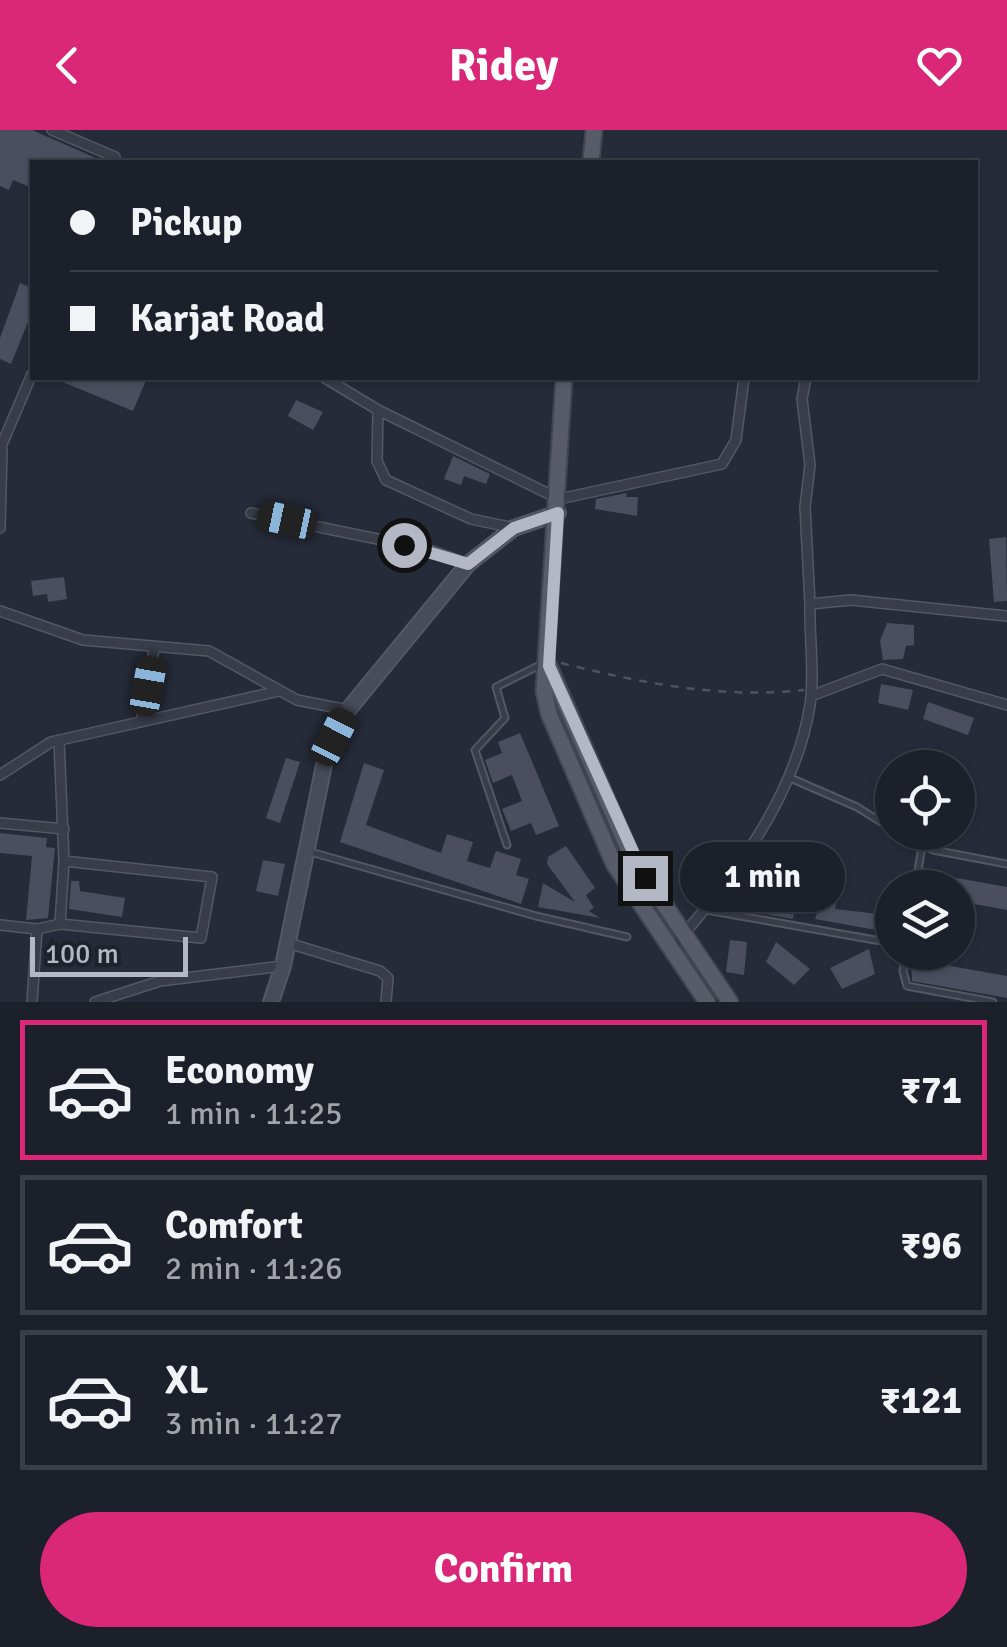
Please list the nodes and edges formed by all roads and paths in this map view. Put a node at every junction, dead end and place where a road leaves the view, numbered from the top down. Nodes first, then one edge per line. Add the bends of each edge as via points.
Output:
1 (52, 130) edge
2 (594, 130) edge
3 (114, 160) edge
4 (591, 160) edge
5 (30, 379) edge
6 (328, 380) edge
7 (564, 380) edge
8 (744, 380) edge
9 (806, 380) edge
10 (378, 410) junction
11 (1, 449) edge
12 (558, 506) junction
13 (252, 513) dead end
14 (0, 528) edge
15 (514, 528) junction
16 (468, 564) junction
17 (810, 604) junction
18 (0, 611) edge
19 (1007, 616) edge
20 (154, 649) junction
21 (549, 663) junction
22 (279, 691) junction
23 (811, 693) junction
24 (1007, 705) edge
25 (348, 710) junction
26 (141, 722) junction
27 (58, 740) junction
28 (0, 775) edge
29 (786, 776) junction
30 (875, 818) edge
31 (0, 822) edge
32 (64, 828) junction
33 (507, 845) dead end
34 (305, 850) junction
35 (937, 850) edge
36 (64, 860) junction
37 (1007, 864) edge
38 (706, 910) junction
39 (60, 924) junction
40 (0, 925) edge
41 (37, 929) junction
42 (684, 935) junction
43 (627, 937) dead end
44 (875, 940) edge
45 (288, 943) junction
46 (670, 950) junction
47 (283, 966) junction
48 (903, 970) edge
49 (32, 1002) edge
50 (95, 1002) edge
51 (272, 1002) edge
52 (386, 1002) edge
53 (707, 1002) edge
54 (730, 1002) edge
55 (993, 1002) edge

1 - 3 street
2 - 4 main road
5 - 11 street
6 - 10 street
7 - 12 main road
8 - 12 street via 736,440 722,464
9 - 17 street
10 - 12 street
10 - 15 street via 377,461 386,480 470,519
11 - 14 street
12 - 15 street
12 - 21 main road
13 - 16 street
15 - 16 street
16 - 25 street
17 - 19 street via 851,600
17 - 23 street
18 - 20 street via 83,640
20 - 22 street via 208,651
20 - 26 street
21 - 23 path via 639,683 750,696
21 - 33 lane via 496,687 504,718 475,750
21 - 42 main road via 631,855
21 - 46 main road via 549,714 590,812 614,864
22 - 25 street
22 - 26 street
23 - 24 street via 882,669
23 - 29 street
25 - 34 street via 325,760
26 - 27 street
27 - 28 street
27 - 32 street
29 - 30 lane
29 - 38 street via 733,879
31 - 32 street
32 - 36 street
34 - 43 lane
34 - 45 street
35 - 37 lane
36 - 39 street
36 - 39 street via 212,876 200,938
38 - 42 street
38 - 44 lane
39 - 41 street
40 - 41 street
41 - 49 street
42 - 46 street
42 - 54 main road
45 - 47 street
45 - 52 street via 380,971 388,978
46 - 53 main road
47 - 50 street via 160,981
47 - 51 street
48 - 55 lane via 907,986

